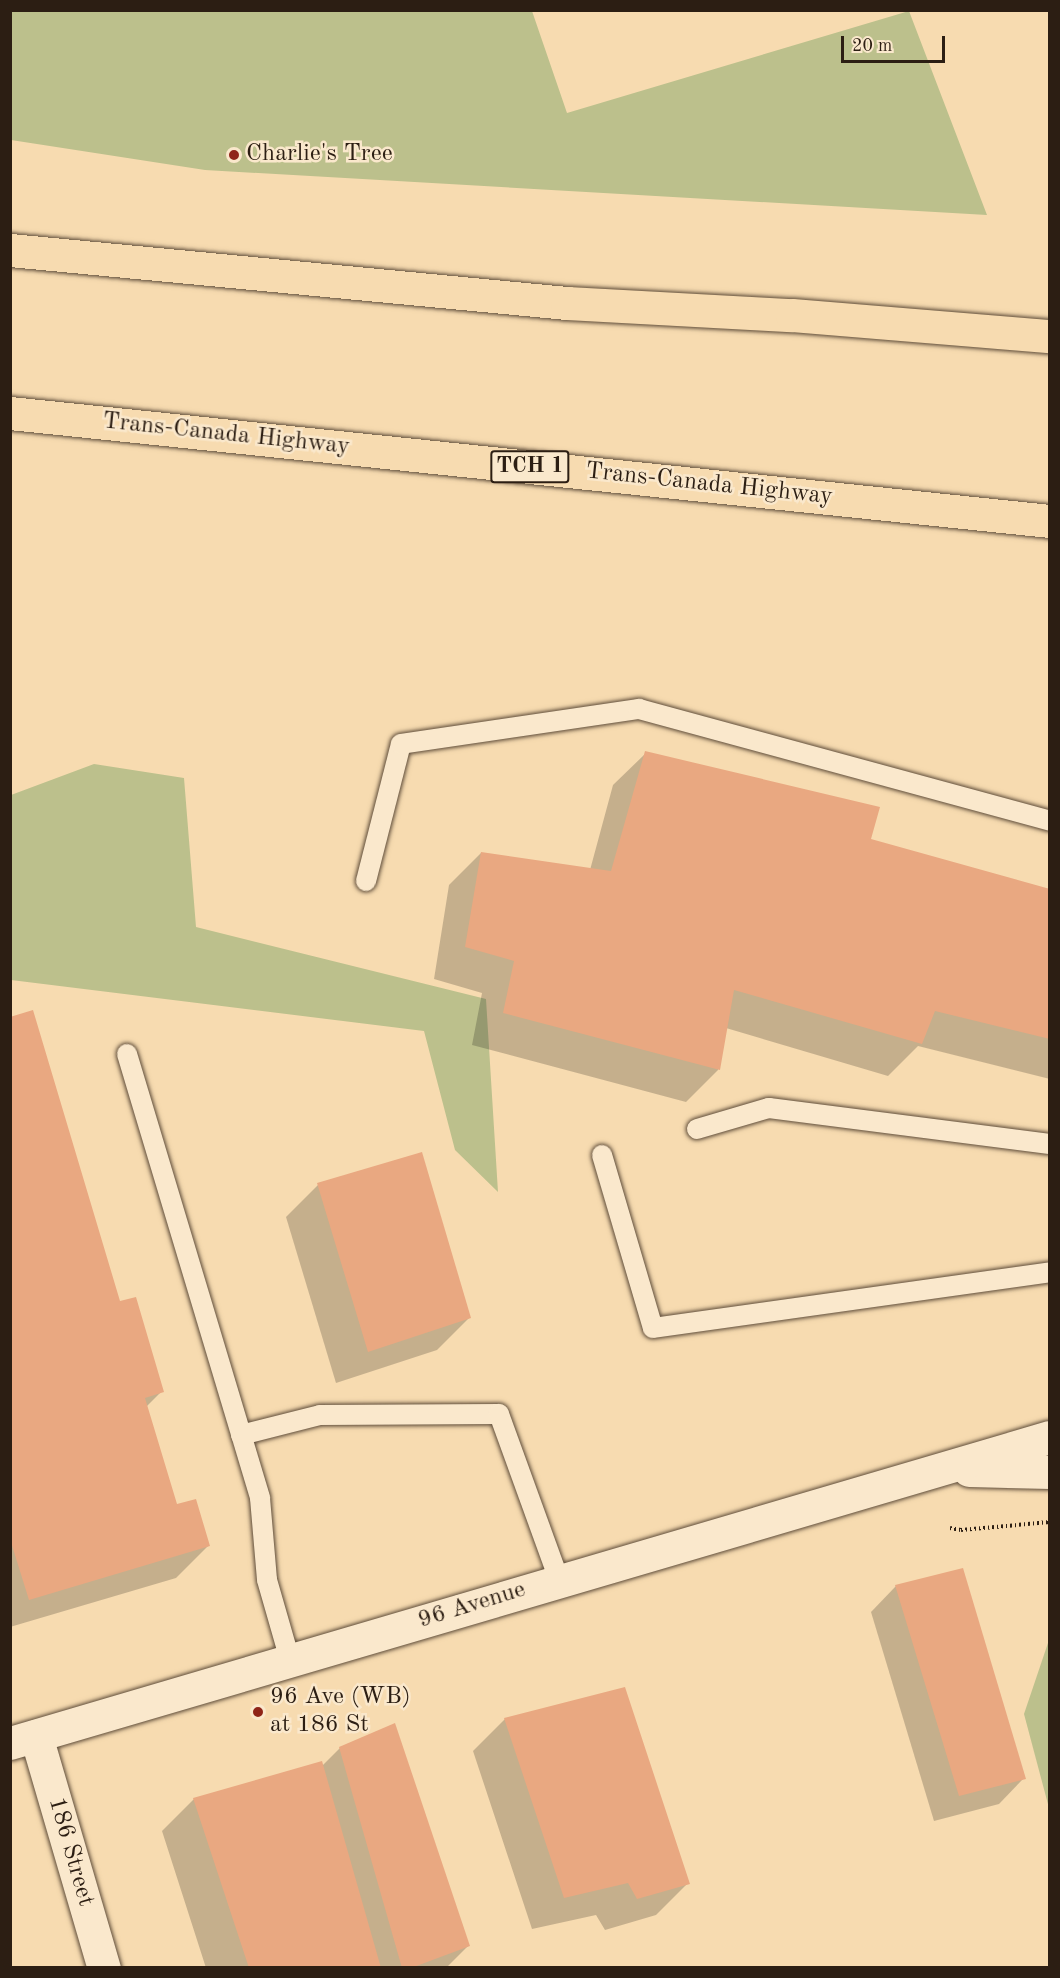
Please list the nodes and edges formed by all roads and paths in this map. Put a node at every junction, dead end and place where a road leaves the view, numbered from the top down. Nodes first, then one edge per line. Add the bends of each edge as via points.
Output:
1 (10, 250) edge
2 (1050, 336) edge
3 (10, 412) edge
4 (1050, 521) edge
5 (1050, 821) edge
6 (366, 881) dead end
7 (127, 1054) dead end
8 (697, 1129) dead end
9 (1050, 1144) edge
10 (602, 1155) dead end
11 (1050, 1272) edge
12 (241, 1435) junction
13 (1050, 1437) edge
14 (934, 1470) junction
15 (1050, 1472) edge
16 (1050, 1522) edge
17 (950, 1528) dead end
18 (559, 1580) junction
19 (290, 1660) junction
20 (23, 1740) edge
21 (104, 1968) edge

1 - 2 highway via 567,303 792,315
3 - 4 highway, Trans-Canada Highway / TCH 1
5 - 6 lane via 639,709 401,744
7 - 12 lane
8 - 9 lane via 769,1108
10 - 11 lane via 653,1328
12 - 18 lane via 320,1415 499,1414
12 - 19 lane via 260,1498 267,1580
13 - 14 main road, 96 Avenue
14 - 15 main road, 96 Avenue
14 - 18 main road, 96 Avenue
16 - 17 path
18 - 19 main road, 96 Avenue
19 - 20 main road, 96 Avenue
20 - 21 main road, 186 Street

